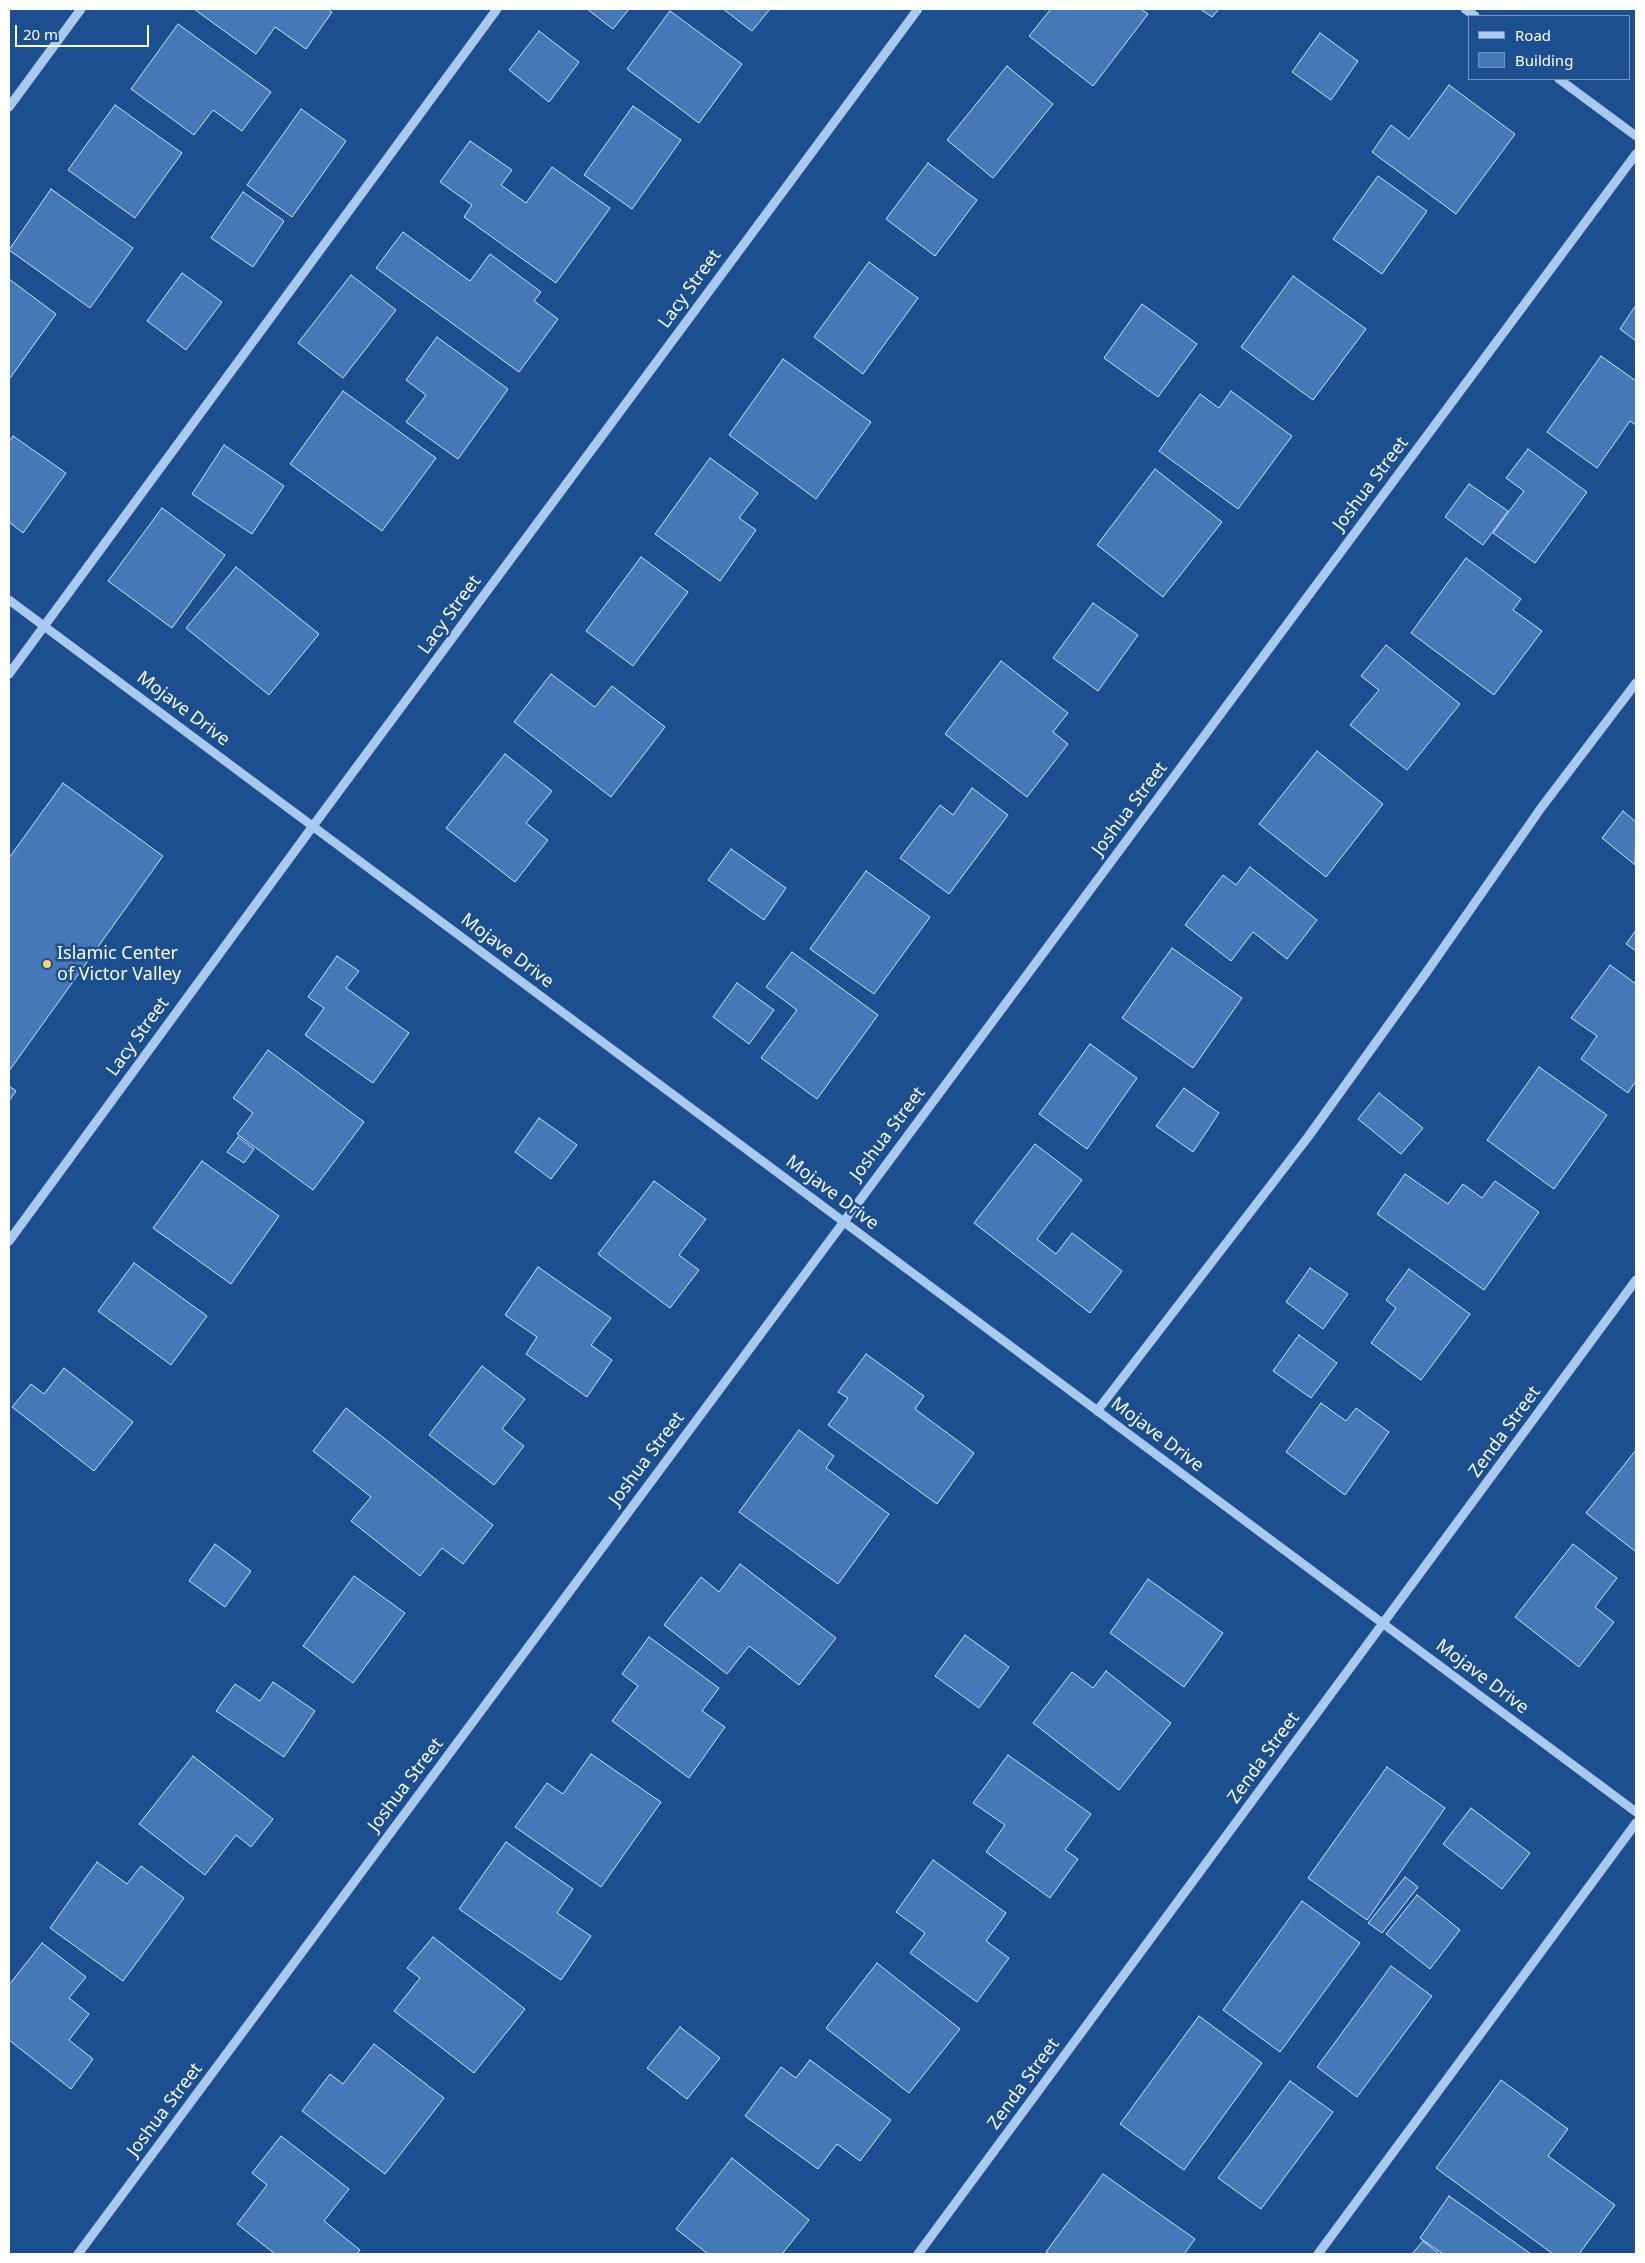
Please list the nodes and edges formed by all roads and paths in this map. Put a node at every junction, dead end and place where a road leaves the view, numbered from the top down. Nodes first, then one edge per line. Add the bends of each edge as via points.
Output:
1 (81, 9) edge
2 (497, 9) edge
3 (918, 9) edge
4 (1560, 80) edge
5 (9, 107) edge
6 (1636, 136) edge
7 (1636, 154) edge
8 (9, 600) edge
9 (44, 626) junction
10 (9, 674) edge
11 (1636, 683) edge
12 (313, 826) junction
13 (843, 1222) junction
14 (9, 1241) edge
15 (1636, 1280) edge
16 (1097, 1411) junction
17 (1383, 1624) junction
18 (1636, 1812) edge
19 (1636, 1823) edge
20 (78, 2254) edge
21 (918, 2254) edge
22 (1318, 2254) edge

1 - 5 street
2 - 9 street
3 - 12 street, Lacy Street
4 - 6 street
7 - 13 street, Joshua Street
8 - 9 street, Mojave Drive
9 - 10 street
9 - 12 street, Mojave Drive
11 - 16 street via 1541,808 1308,1137
12 - 13 street, Mojave Drive
12 - 14 street, Lacy Street
13 - 16 street, Mojave Drive
13 - 20 street, Joshua Street
15 - 17 street, Zenda Street
16 - 17 street, Mojave Drive
17 - 18 street, Mojave Drive
17 - 21 street, Zenda Street
19 - 22 street

